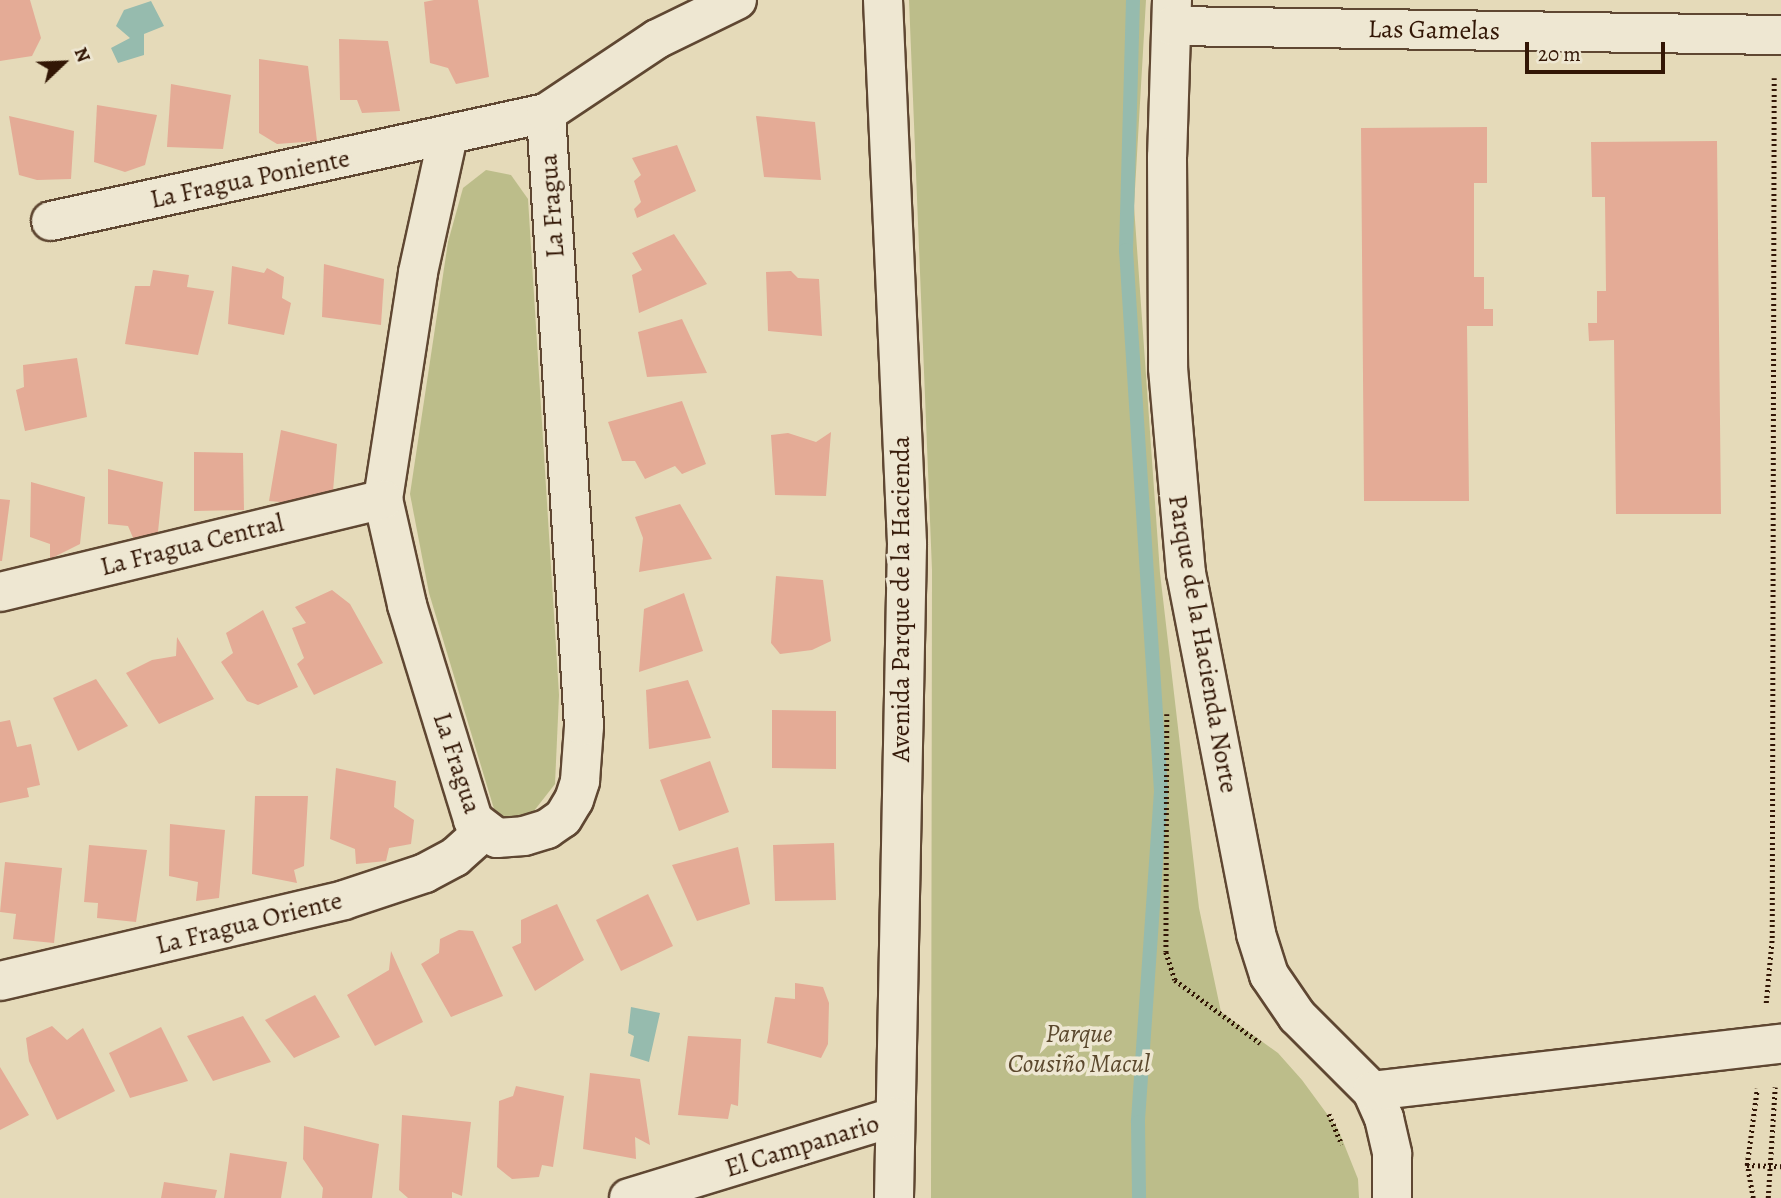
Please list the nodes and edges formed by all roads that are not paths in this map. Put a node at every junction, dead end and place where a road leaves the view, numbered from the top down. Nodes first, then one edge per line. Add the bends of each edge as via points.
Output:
1 (737, 0) edge
2 (883, 0) edge
3 (1172, 13) edge
4 (1778, 35) edge
5 (546, 113) junction
6 (448, 136) junction
7 (51, 221) dead end
8 (383, 499) junction
9 (0, 592) edge
10 (483, 832) junction
11 (0, 981) edge
12 (1774, 1045) edge
13 (1372, 1091) junction
14 (894, 1117) junction
15 (629, 1198) edge
16 (894, 1198) edge
17 (1392, 1198) edge

1 - 5 street, La Fragua via 657,39
2 - 14 street, Avenida Parque de la Hacienda via 907,544
3 - 4 street, Las Gamelas
3 - 13 street, Parque de la Hacienda Norte via 1168,368 1186,573 1256,934 1269,975 1297,1016
5 - 6 street, La Fragua
5 - 10 street, La Fragua via 584,726 580,781 563,818 547,829 497,838
6 - 7 street, La Fragua Poniente
6 - 8 street, La Fragua via 418,273
8 - 9 street, La Fragua Central
8 - 10 street, La Fragua via 407,605 468,804
10 - 11 street, La Fragua Oriente via 455,857 425,873 344,900
12 - 13 street
13 - 17 street, Parque de la Hacienda Norte via 1392,1154
14 - 15 street, El Campanario
14 - 16 street, Avenida Parque de la Hacienda

